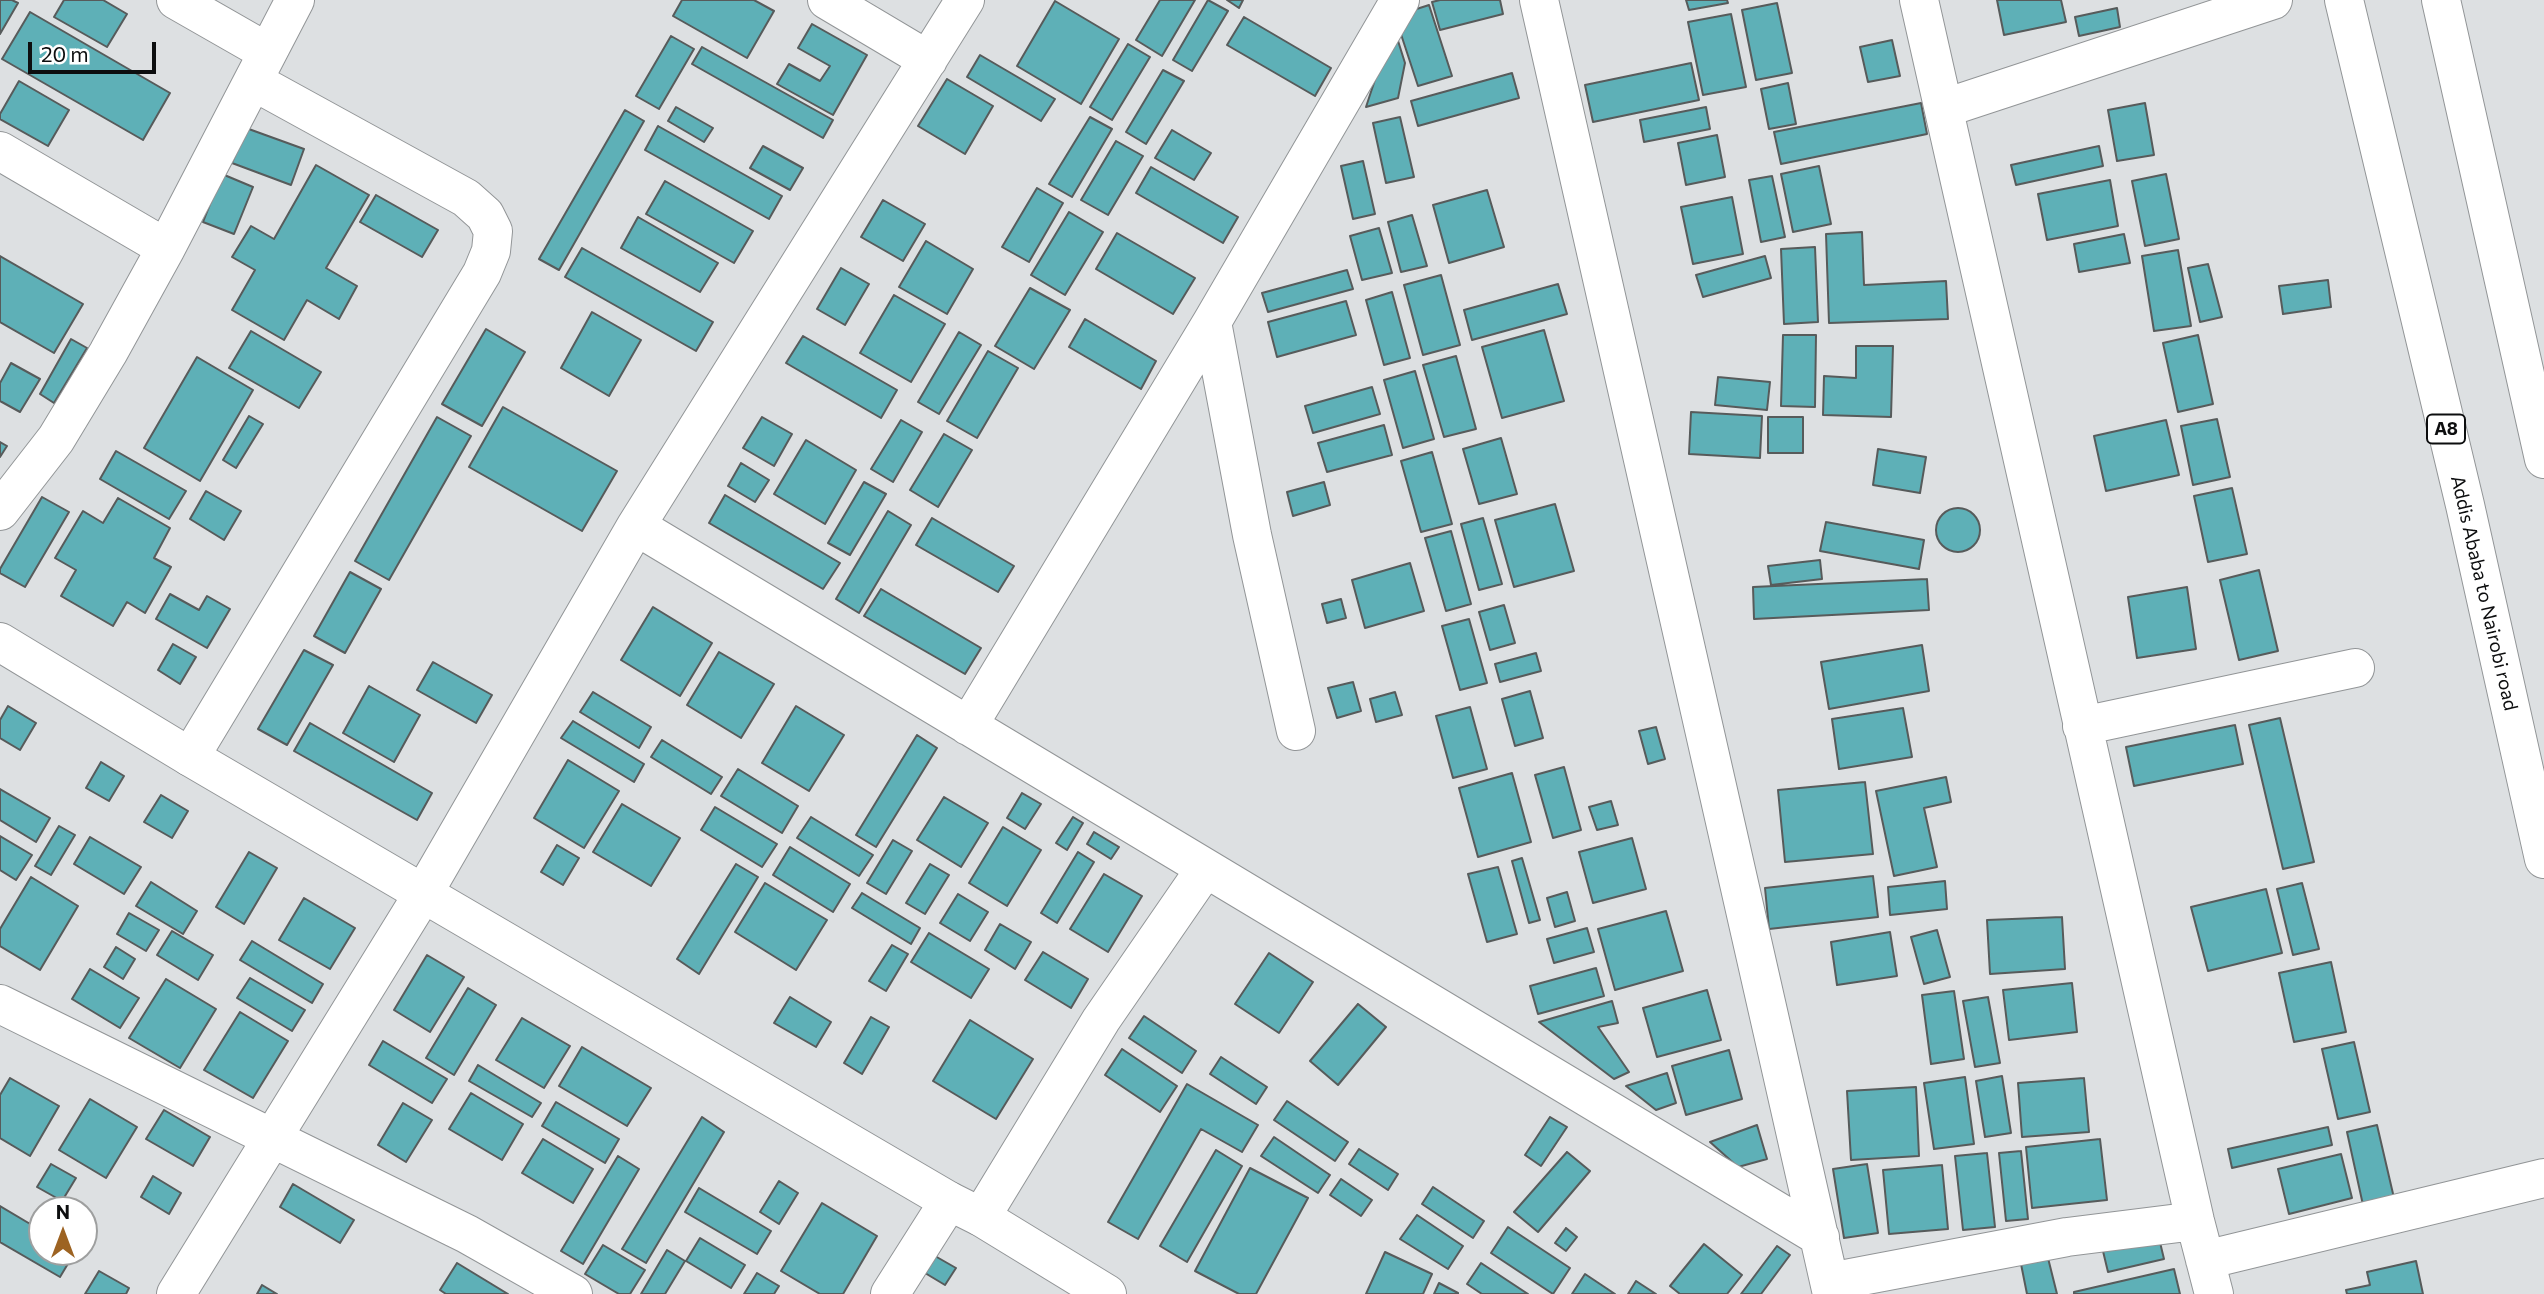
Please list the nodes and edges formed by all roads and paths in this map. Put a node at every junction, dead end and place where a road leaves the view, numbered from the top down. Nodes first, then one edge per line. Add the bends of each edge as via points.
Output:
1 (176, 0) edge
2 (295, 0) edge
3 (827, 0) edge
4 (965, 0) edge
5 (1400, 0) edge
6 (1539, 0) edge
7 (1919, 0) edge
8 (2273, 0) edge
9 (2344, 0) edge
10 (2441, 0) edge
11 (928, 60) junction
12 (260, 67) junction
13 (1945, 108) junction
14 (0, 151) edge
15 (166, 248) junction
16 (1212, 321) junction
17 (2544, 459) edge
18 (0, 512) edge
19 (636, 526) junction
20 (0, 642) edge
21 (2355, 668) dead end
22 (968, 726) junction
23 (2082, 726) junction
24 (1296, 731) dead end
25 (190, 757) junction
26 (2544, 859) edge
27 (1205, 869) junction
28 (423, 894) junction
29 (0, 1004) edge
30 (271, 1139) junction
31 (2544, 1178) edge
32 (965, 1209) junction
33 (2195, 1221) junction
34 (1820, 1237) junction
35 (2209, 1277) edge
36 (1831, 1288) edge
37 (176, 1294) edge
38 (573, 1294) edge
39 (890, 1294) edge
40 (1107, 1294) edge

1 - 12 main road
2 - 12 main road
3 - 11 main road
4 - 11 main road
5 - 16 main road
6 - 34 main road
7 - 13 main road
8 - 13 main road
9 - 26 main road, Addis Ababa to Nairobi road / A8
10 - 17 main road
11 - 19 main road
12 - 15 main road
12 - 25 main road via 466,198 485,215 493,231 491,251 482,273
13 - 23 main road
14 - 15 main road
15 - 18 main road via 56,439
16 - 22 main road
16 - 24 main road via 1252,535
19 - 22 main road
19 - 28 main road
20 - 25 main road
21 - 23 main road
22 - 27 main road
23 - 33 main road
25 - 28 main road
27 - 32 main road
27 - 34 main road
28 - 30 main road
28 - 32 main road
29 - 30 main road
30 - 37 main road
30 - 38 main road via 467,1234
31 - 35 main road
32 - 39 main road
32 - 40 main road
33 - 35 main road
33 - 36 main road via 2067,1237
34 - 36 main road

